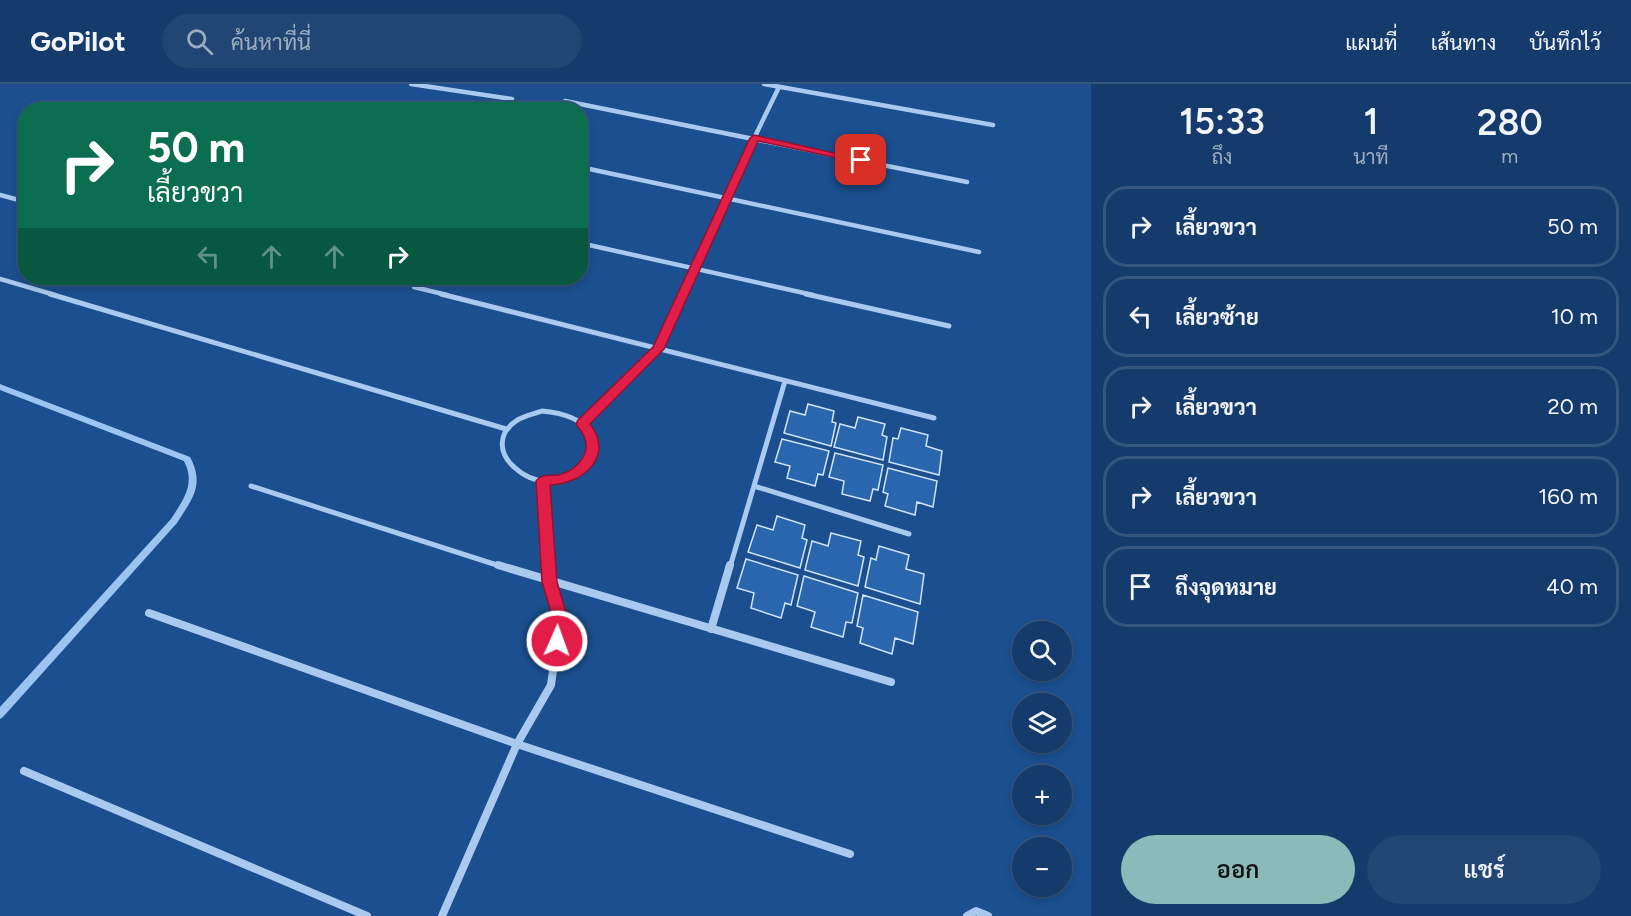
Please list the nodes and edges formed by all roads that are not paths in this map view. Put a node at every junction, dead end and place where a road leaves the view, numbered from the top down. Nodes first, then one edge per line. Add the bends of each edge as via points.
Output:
1 (411, 84) edge
2 (764, 84) edge
3 (779, 87) junction
4 (512, 99) dead end
5 (565, 101) dead end
6 (570, 102) edge
7 (588, 106) edge
8 (993, 125) dead end
9 (754, 138) junction
10 (588, 169) edge
11 (967, 182) dead end
12 (0, 195) edge
13 (726, 196) junction
14 (18, 200) edge
15 (588, 245) edge
16 (980, 252) dead end
17 (694, 268) junction
18 (0, 279) edge
19 (18, 284) edge
20 (20, 285) edge
21 (414, 287) dead end
22 (949, 326) dead end
23 (658, 349) junction
24 (785, 381) junction
25 (934, 418) dead end
26 (582, 424) junction
27 (506, 429) junction
28 (543, 481) junction
29 (251, 486) dead end
30 (754, 486) junction
31 (909, 534) dead end
32 (550, 582) junction
33 (149, 614) dead end
34 (711, 629) junction
35 (891, 682) dead end
36 (518, 744) junction
37 (24, 771) dead end
38 (850, 854) dead end
39 (367, 916) edge
40 (442, 916) edge
41 (967, 916) edge
42 (988, 916) edge

1 - 4 street
2 - 3 street
3 - 8 street
3 - 9 street
5 - 6 street
7 - 9 street
9 - 11 street
9 - 13 street
10 - 13 street
12 - 14 street
13 - 16 street
13 - 17 street
15 - 17 street
17 - 22 street
17 - 23 street
18 - 19 street
20 - 27 street
21 - 23 street
23 - 24 street
23 - 26 street
24 - 25 street
24 - 30 street
26 - 27 street via 571,416 542,411 515,420
26 - 28 street via 593,445 584,467 559,480
27 - 28 street via 500,451 505,462 521,475
28 - 32 street
29 - 32 street
30 - 31 street
30 - 34 street
32 - 34 street
32 - 36 street via 560,619 551,685
33 - 36 street
34 - 35 street
36 - 38 street
36 - 40 street
37 - 39 street
41 - 42 street via 976,911

